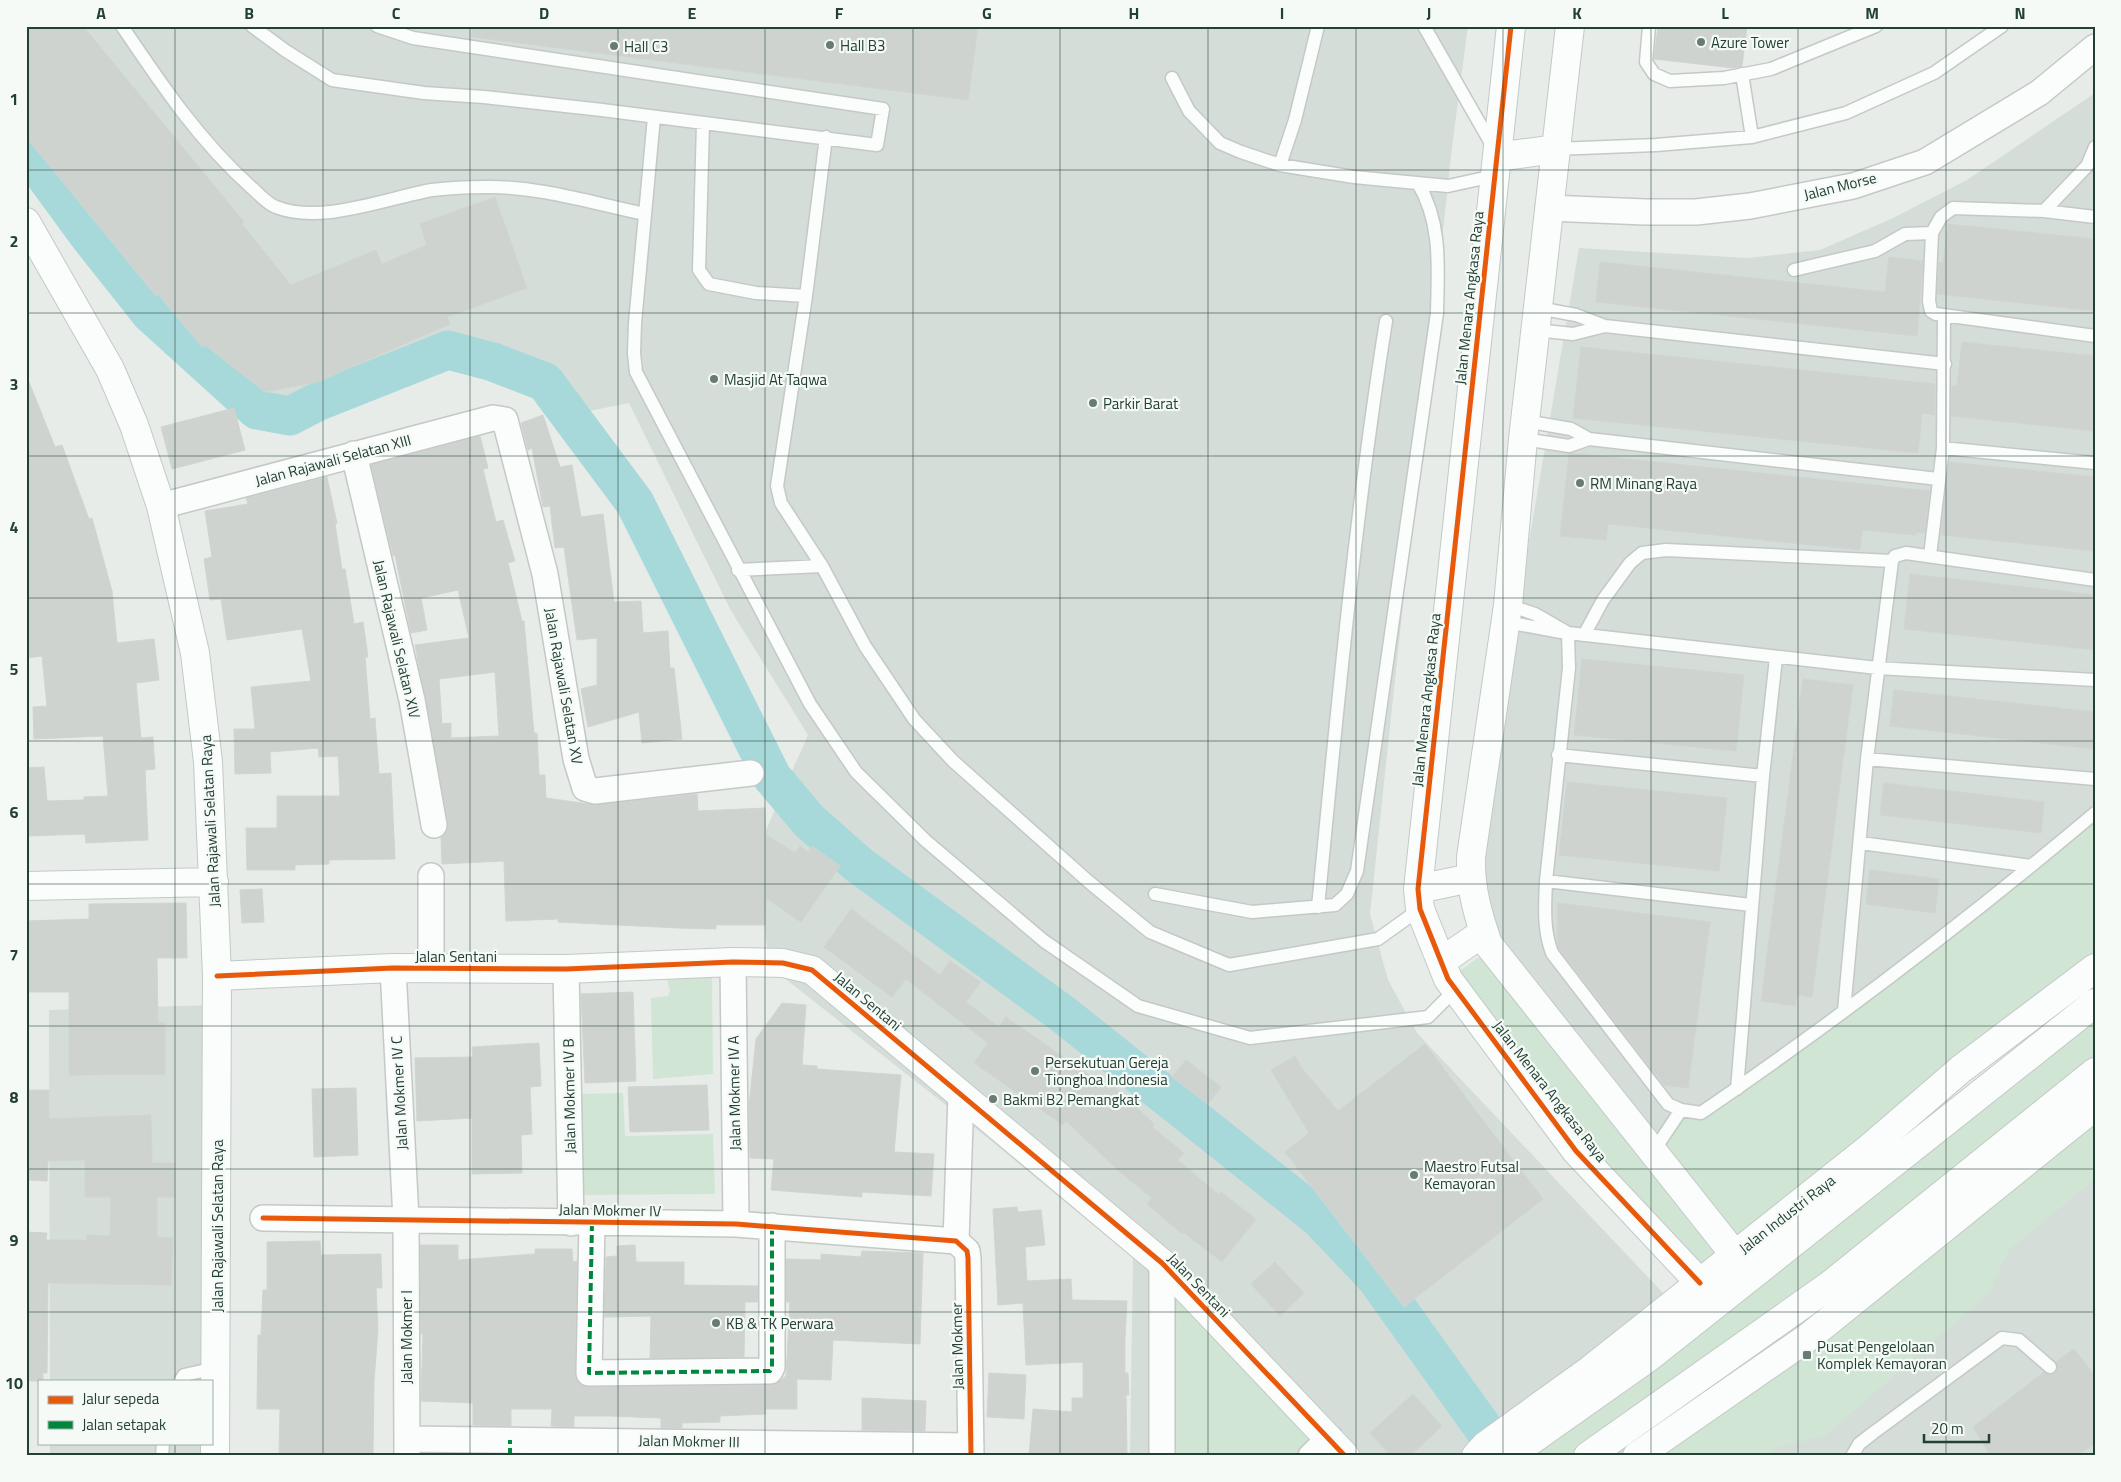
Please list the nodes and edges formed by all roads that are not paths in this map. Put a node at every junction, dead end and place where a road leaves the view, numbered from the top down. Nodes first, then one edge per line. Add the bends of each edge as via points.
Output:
1 (122, 26) edge
2 (252, 26) edge
3 (378, 26) edge
4 (1318, 26) edge
5 (1424, 26) edge
6 (1511, 26) edge
7 (1570, 26) edge
8 (1649, 26) edge
9 (2002, 26) edge
10 (1869, 28) edge
11 (2095, 47) edge
12 (1742, 74) junction
13 (1172, 78) dead end
14 (654, 118) junction
15 (703, 123) junction
16 (826, 137) junction
17 (1752, 137) junction
18 (2095, 147) edge
19 (1555, 149) junction
20 (1280, 165) junction
21 (1496, 169) junction
22 (1418, 183) junction
23 (1548, 208) junction
24 (2044, 211) junction
25 (645, 214) junction
26 (2095, 217) edge
27 (26, 222) edge
28 (1932, 233) junction
29 (1794, 270) dead end
30 (806, 296) junction
31 (1944, 316) junction
32 (1536, 319) junction
33 (1386, 321) dead end
34 (1606, 326) junction
35 (2095, 336) edge
36 (1945, 364) junction
37 (505, 420) joint
38 (1524, 430) junction
39 (1589, 439) junction
40 (1943, 448) junction
41 (354, 454) junction
42 (2095, 463) edge
43 (1938, 479) junction
44 (161, 506) junction
45 (1930, 556) junction
46 (1892, 561) junction
47 (822, 566) junction
48 (738, 570) junction
49 (2095, 580) edge
50 (1507, 614) junction
51 (1568, 633) junction
52 (1584, 635) junction
53 (1776, 658) junction
54 (1877, 668) junction
55 (2095, 680) edge
56 (1558, 755) junction
57 (1867, 759) junction
58 (751, 773) dead end
59 (1763, 776) junction
60 (2095, 779) edge
61 (2095, 813) edge
62 (434, 825) dead end
63 (1861, 843) junction
64 (2031, 866) junction
65 (431, 876) dead end
66 (1471, 878) junction
67 (1546, 881) junction
68 (214, 882) junction
69 (26, 886) edge
70 (1155, 894) dead end
71 (1419, 899) junction
72 (1751, 905) junction
73 (1318, 907) junction
74 (1484, 932) junction
75 (1442, 961) junction
76 (733, 962) junction
77 (393, 968) junction
78 (431, 968) junction
79 (2095, 968) edge
80 (566, 969) junction
81 (217, 976) junction
82 (1456, 989) junction
83 (2095, 1003) edge
84 (1844, 1011) junction
85 (2095, 1072) edge
86 (1737, 1089) junction
87 (961, 1095) junction
88 (2095, 1106) edge
89 (1681, 1110) junction
90 (1649, 1147) junction
91 (1867, 1150) junction
92 (1886, 1171) junction
93 (263, 1218) dead end
94 (406, 1218) junction
95 (581, 1223) junction
96 (736, 1224) junction
97 (772, 1226) junction
98 (956, 1240) junction
99 (1735, 1255) junction
100 (1162, 1263) junction
101 (1700, 1283) junction
102 (1830, 1285) junction
103 (1810, 1336) junction
104 (2050, 1367) dead end
105 (216, 1368) junction
106 (181, 1380) edge
107 (1503, 1444) edge
108 (407, 1448) edge
109 (510, 1448) edge
110 (585, 1448) edge
111 (769, 1449) edge
112 (1329, 1450) edge
113 (971, 1451) edge
114 (215, 1456) edge
115 (1162, 1456) edge
116 (1588, 1456) edge
117 (1637, 1456) edge
118 (1852, 1456) edge

1 - 25 lane via 191,124 235,172 274,207 312,212 340,210 432,190 485,187 545,191
2 - 14 lane via 332,80
3 - 16 lane via 413,38 883,109 877,145
4 - 20 lane via 1295,120
5 - 21 lane via 1485,131
6 - 21 street, Jalan Menara Angkasa Raya
7 - 19 street
8 - 12 lane via 1646,62 1654,74 1670,80
9 - 17 lane via 1934,73 1846,113
10 - 12 lane via 1771,69
11 - 23 street, Jalan Morse via 2039,93 1925,162 1852,186 1750,206 1696,212
12 - 17 lane
13 - 20 lane via 1189,111 1220,142
14 - 15 lane
14 - 25 lane
15 - 16 lane
15 - 30 lane via 699,270 709,284 756,293
16 - 30 lane
17 - 19 lane
18 - 24 lane via 2087,166
19 - 21 street
19 - 23 street
20 - 22 lane
21 - 22 lane via 1489,178 1448,186
21 - 71 street, Jalan Menara Angkasa Raya
22 - 73 lane via 1428,202 1438,240 1437,313 1357,871 1348,894 1335,905
23 - 32 street
24 - 26 lane
24 - 28 lane via 1953,208 1941,217
25 - 48 lane via 635,323 636,372
27 - 44 street, Jalan Rajawali Selatan Raya via 110,369 134,425
28 - 29 lane via 1905,234 1875,251
28 - 31 lane via 1929,301 1931,311
30 - 47 lane via 777,486 781,503
31 - 35 lane
31 - 36 lane
32 - 34 lane via 1576,315
32 - 34 lane via 1573,334
32 - 38 street
33 - 73 lane via 1342,667
34 - 36 lane
36 - 40 lane
37 - 41 street, Jalan Rajawali Selatan XIII via 493,418
37 - 58 street, Jalan Rajawali Selatan XV via 545,574 576,759 585,788 594,791
38 - 39 lane via 1571,429
38 - 39 lane via 1569,446
38 - 50 street
39 - 43 lane
40 - 42 lane
40 - 43 lane
41 - 44 street, Jalan Rajawali Selatan XIII
41 - 62 street, Jalan Rajawali Selatan XIV via 412,700
43 - 45 lane
44 - 68 street, Jalan Rajawali Selatan Raya via 195,653 208,762
45 - 46 lane via 1899,554
45 - 49 lane
46 - 52 lane via 1666,550 1642,553 1617,580
46 - 54 lane
47 - 48 lane
47 - 71 lane via 865,646 914,719 953,761 1150,932 1229,965 1378,940
48 - 82 lane via 810,704 856,772 926,842 1044,941 1138,1006 1250,1038 1428,1017
50 - 51 lane via 1535,614
50 - 66 street
51 - 52 lane
51 - 56 lane via 1569,668
52 - 53 lane
53 - 54 lane
53 - 59 lane
54 - 55 lane
54 - 57 lane
56 - 59 lane
56 - 67 lane
57 - 60 lane
57 - 63 lane
59 - 72 lane
61 - 64 lane
63 - 64 lane
63 - 84 lane
64 - 84 lane
65 - 78 street
66 - 71 street
66 - 74 street
67 - 72 lane
67 - 89 lane via 1545,928 1552,953 1668,1104
68 - 69 street
68 - 81 street, Jalan Rajawali Selatan Raya
70 - 73 lane via 1252,912
71 - 75 street, Jalan Menara Angkasa Raya
72 - 86 lane
74 - 75 street
74 - 90 street via 1488,944
75 - 82 street, Jalan Menara Angkasa Raya
76 - 80 street, Jalan Sentani
76 - 87 street, Jalan Sentani via 783,963 812,970
76 - 96 street, Jalan Mokmer IV A
77 - 78 street, Jalan Sentani
77 - 81 street, Jalan Sentani
77 - 94 street, Jalan Mokmer IV C
78 - 80 street, Jalan Sentani
79 - 91 street, Jalan Industri Raya via 1961,1069
80 - 95 street, Jalan Mokmer IV B
81 - 105 street, Jalan Rajawali Selatan Raya
82 - 101 street, Jalan Menara Angkasa Raya via 1576,1151
83 - 92 street, Jalan Industri Raya
84 - 86 lane
85 - 102 street
86 - 89 lane via 1701,1113
87 - 98 street
87 - 100 street, Jalan Sentani
88 - 103 street
89 - 90 lane
90 - 99 street
91 - 92 street
91 - 99 street, Jalan Industri Raya
92 - 107 street, Jalan Industri Raya via 1649,1357
93 - 94 street, Jalan Mokmer IV
94 - 95 street, Jalan Mokmer IV
94 - 108 street, Jalan Mokmer I
95 - 96 street, Jalan Mokmer IV
95 - 97 street, Jalan Mokmer IV B via 589,1373 770,1371
96 - 97 street, Jalan Mokmer IV
97 - 98 street, Jalan Mokmer IV
98 - 113 street, Jalan Mokmer via 967,1251 968,1258
99 - 101 street, Jalan Industri Raya
100 - 112 street, Jalan Sentani
100 - 115 street, Jalan Sentani
101 - 107 street, Jalan Industri Raya
102 - 103 street
102 - 116 street
103 - 117 street
104 - 118 lane via 2019,1340 2002,1338 1859,1444
105 - 106 lane via 184,1374
105 - 114 street, Jalan Rajawali Selatan Raya
108 - 109 street, Jalan Mokmer III
109 - 110 street, Jalan Mokmer III
110 - 111 street, Jalan Mokmer III
111 - 113 street, Jalan Mokmer III

